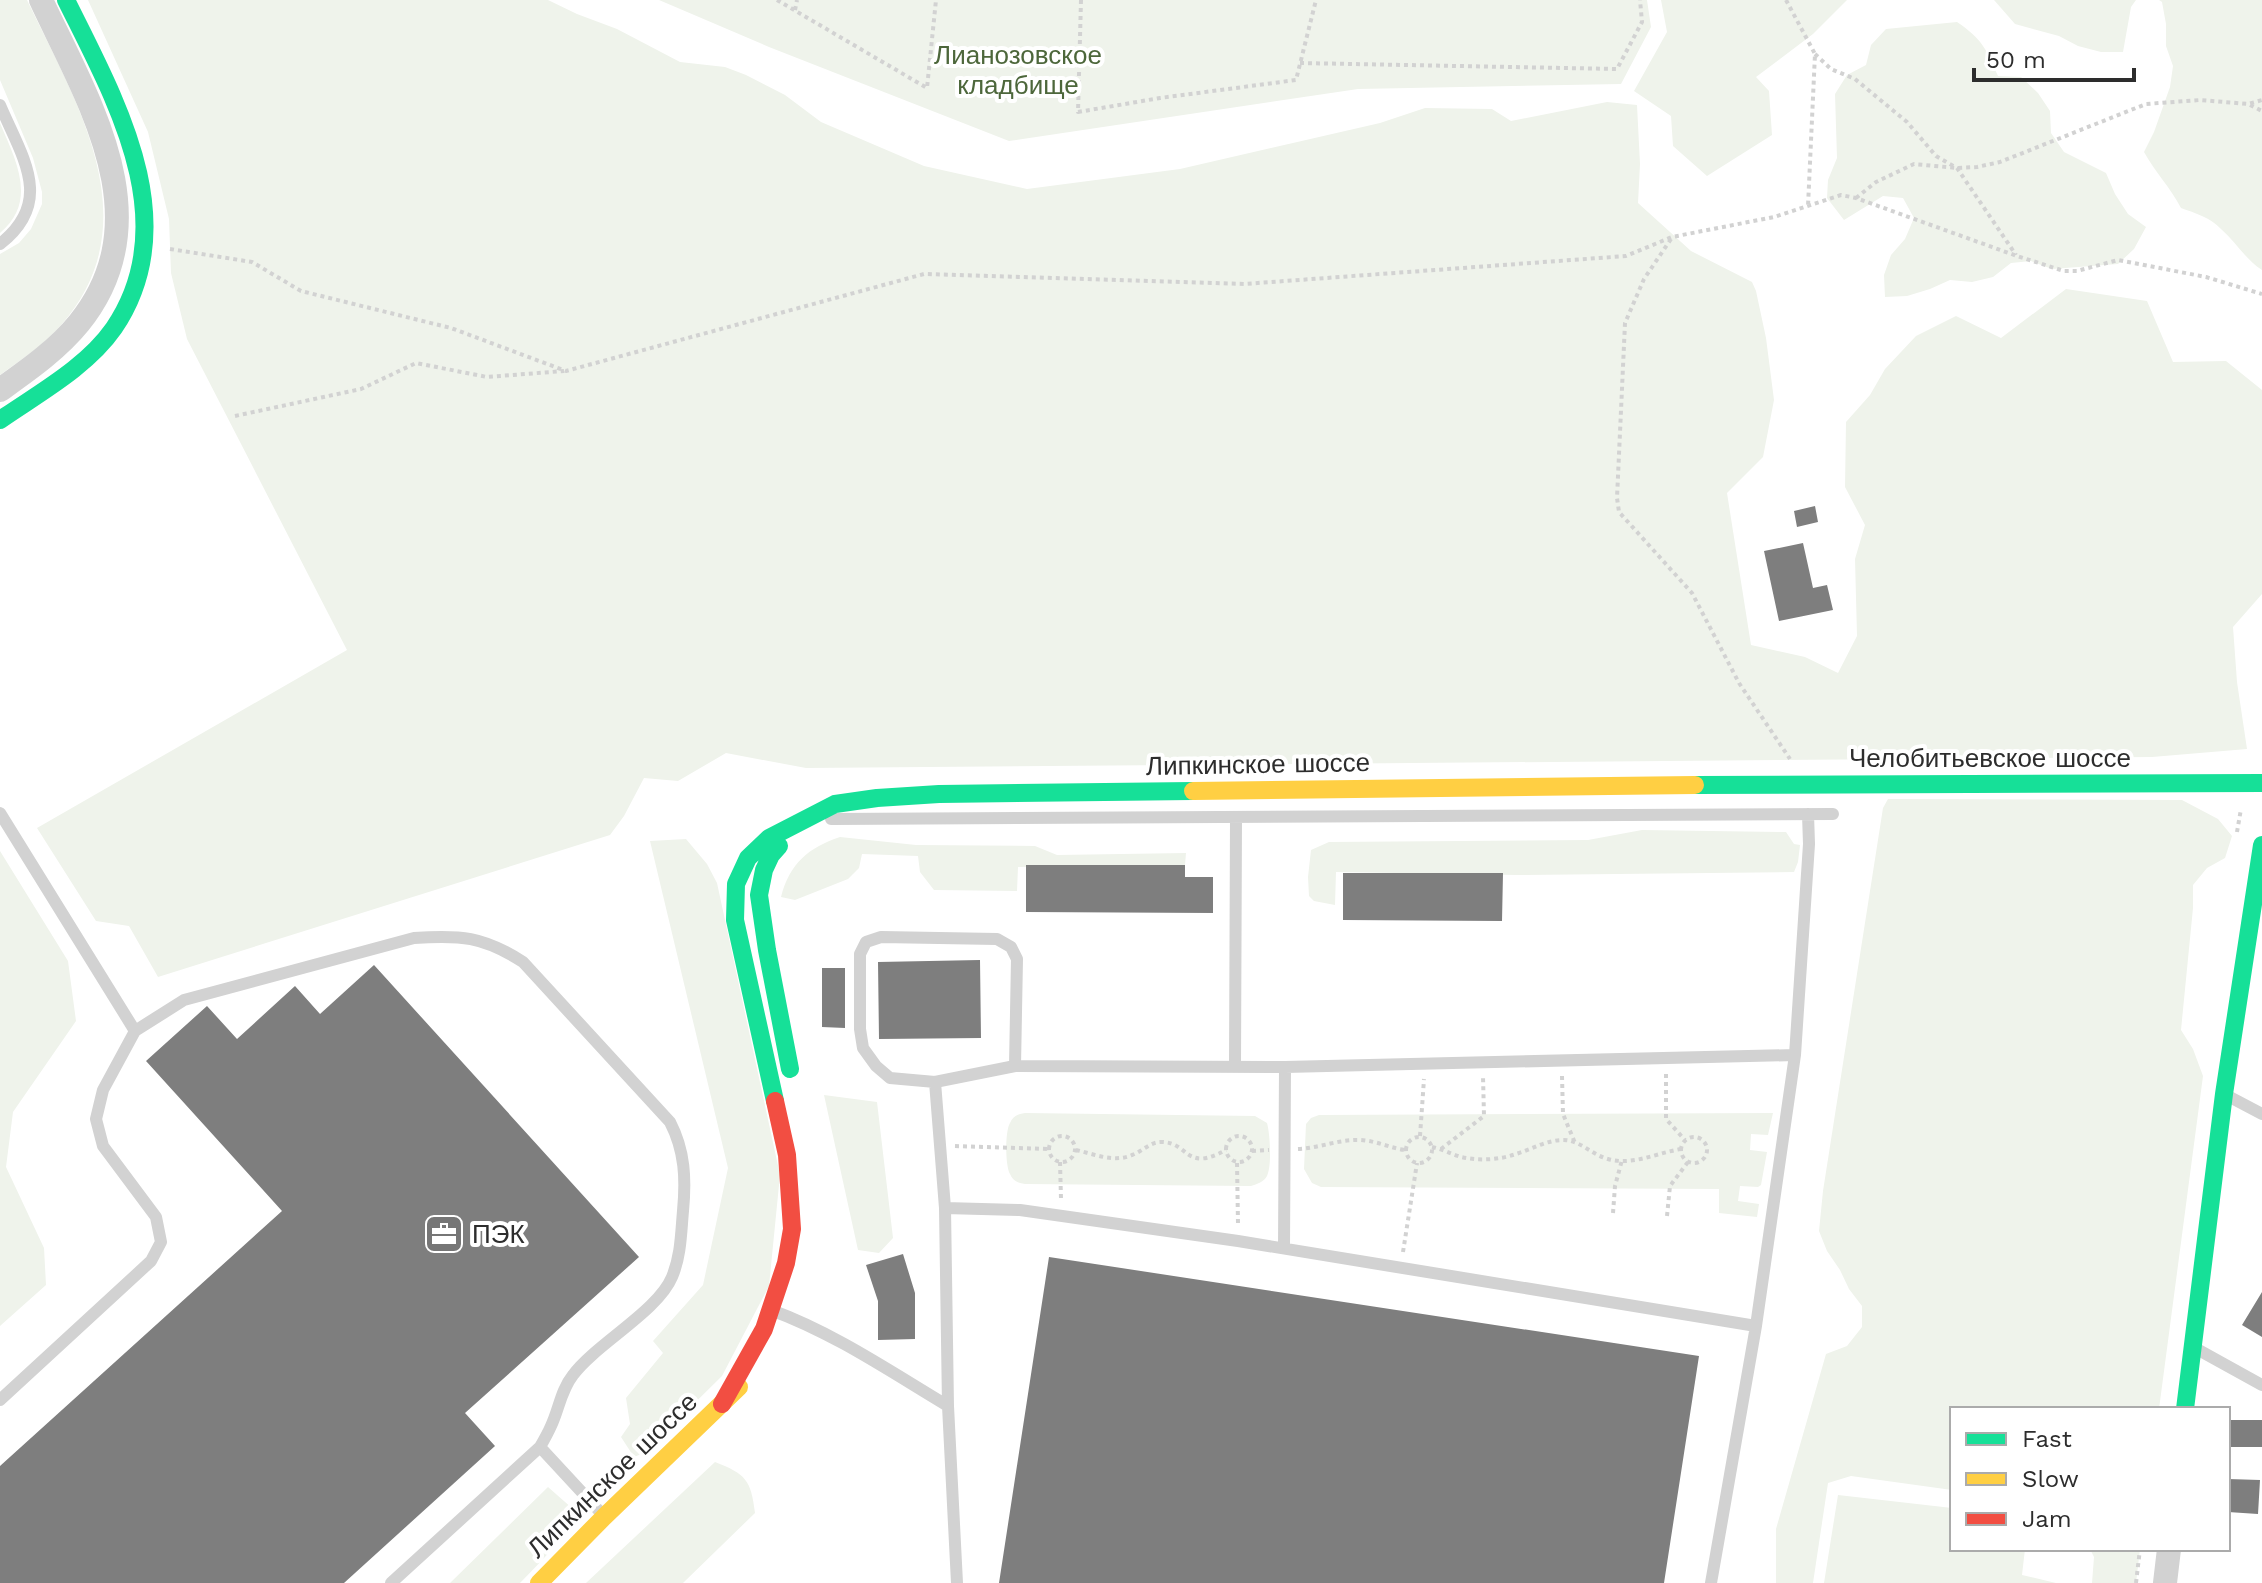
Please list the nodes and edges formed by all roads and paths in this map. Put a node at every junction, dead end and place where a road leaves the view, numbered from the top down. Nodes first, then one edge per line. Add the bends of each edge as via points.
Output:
1 (41, 0) edge
2 (66, 0) edge
3 (777, 0) edge
4 (797, 0) edge
5 (936, 0) edge
6 (1081, 0) edge
7 (1316, 0) edge
8 (1640, 0) edge
9 (1786, 0) edge
10 (795, 10) junction
11 (1815, 54) junction
12 (1300, 63) junction
13 (2262, 100) edge
14 (2248, 104) junction
15 (0, 105) edge
16 (2262, 111) edge
17 (1957, 168) junction
18 (1856, 198) junction
19 (1808, 206) junction
20 (1672, 237) junction
21 (0, 244) edge
22 (144, 244) junction
23 (2017, 256) junction
24 (2262, 294) edge
25 (566, 371) junction
26 (0, 390) edge
27 (235, 416) dead end
28 (0, 420) edge
29 (2262, 783) edge
30 (1717, 785) joint
31 (1807, 785) junction
32 (0, 813) edge
33 (1808, 814) junction
34 (1833, 814) dead end
35 (1236, 818) junction
36 (804, 819) junction
37 (2262, 845) edge
38 (755, 850) junction
39 (763, 929) junction
40 (135, 1031) junction
41 (1795, 1055) junction
42 (1666, 1058) junction
43 (1561, 1060) junction
44 (1483, 1062) junction
45 (1425, 1063) junction
46 (1015, 1066) junction
47 (1235, 1066) junction
48 (1285, 1067) junction
49 (935, 1082) junction
50 (795, 1090) dead end
51 (2224, 1094) junction
52 (2262, 1114) edge
53 (1420, 1136) junction
54 (1685, 1140) junction
55 (1575, 1143) junction
56 (940, 1145) junction
57 (1432, 1147) junction
58 (1049, 1149) junction
59 (1441, 1149) junction
60 (1681, 1149) junction
61 (1076, 1150) junction
62 (1226, 1150) junction
63 (1285, 1150) junction
64 (1405, 1150) junction
65 (1252, 1151) junction
66 (1622, 1160) junction
67 (1060, 1162) junction
68 (1688, 1162) junction
69 (1237, 1163) junction
70 (1417, 1163) junction
71 (945, 1208) junction
72 (1613, 1213) dead end
73 (1061, 1216) junction
74 (1667, 1216) dead end
75 (810, 1222) dead end
76 (1238, 1241) junction
77 (807, 1247) dead end
78 (1284, 1248) junction
79 (1400, 1267) junction
80 (798, 1296) dead end
81 (771, 1310) junction
82 (1756, 1326) junction
83 (785, 1329) junction
84 (2192, 1346) junction
85 (2262, 1385) edge
86 (0, 1400) edge
87 (722, 1404) junction
88 (948, 1406) junction
89 (2185, 1407) edge
90 (540, 1447) junction
91 (604, 1517) junction
92 (2140, 1551) edge
93 (2169, 1551) edge
94 (391, 1583) edge
95 (539, 1583) edge
96 (957, 1583) edge
97 (1711, 1583) edge
98 (2136, 1583) edge
99 (2165, 1583) edge

1 - 26 street via 104,143 117,206 116,246 106,279 77,325
2 - 22 street via 136,154
3 - 10 path
4 - 10 path
5 - 10 path via 927,88
6 - 12 path via 1078,112 1296,80
7 - 12 path
8 - 12 path via 1642,22 1617,69
9 - 11 path
11 - 17 path via 1831,69 1855,79 1907,122 1936,156
11 - 19 path
13 - 14 path
14 - 16 path
14 - 17 path via 2146,104 2000,162
15 - 21 lane via 30,181 24,220
17 - 18 path via 1914,164
17 - 23 path
18 - 19 path via 1841,195
18 - 23 path
19 - 20 path
20 - 25 path via 1626,256 1244,284 924,274
20 - 31 path via 1644,279 1625,323 1619,512 1692,593 1739,683
22 - 25 path via 252,262 301,291 451,328
22 - 28 street via 138,277 113,328 78,363
23 - 24 path via 2064,271 2118,260
25 - 27 path via 487,377 416,363 361,389
29 - 31 street, Челобитьевское шоссе
30 - 31 street, Челобитьевское шоссе
30 - 36 street, Липкинское шоссе via 939,794 836,804
32 - 40 lane
33 - 34 lane
33 - 35 lane
33 - 41 lane
35 - 36 lane
35 - 47 lane
36 - 38 street, Липкинское шоссе
36 - 39 street, Липкинское шоссе via 764,870 759,895
37 - 51 street
38 - 39 street via 752,897
38 - 81 street, Липкинское шоссе via 735,883 733,903 791,1186 792,1229
39 - 50 street, Липкинское шоссе
40 - 86 lane via 103,1090 96,1119 103,1146 156,1217 161,1242 151,1261
40 - 90 lane via 184,1000 414,938 473,939 523,962 670,1122 684,1162 679,1256 671,1280 655,1301 573,1374
41 - 42 lane
41 - 82 lane
42 - 43 lane
42 - 54 path via 1666,1119
43 - 44 lane
43 - 55 path via 1563,1114
44 - 45 lane
44 - 59 path via 1484,1116
45 - 48 lane
45 - 53 path
46 - 47 lane
46 - 49 lane
46 - 49 lane via 1017,959 1011,947 997,939 881,937 866,942 860,954 863,1048 890,1078
47 - 48 lane
48 - 63 lane
49 - 56 lane
51 - 52 lane
51 - 84 street
53 - 57 path
53 - 64 path via 1411,1138
54 - 60 path
54 - 68 path via 1700,1138 1707,1147 1704,1159
55 - 59 path via 1553,1141 1492,1159
55 - 66 path via 1599,1156
56 - 58 path
56 - 71 lane
57 - 59 path
57 - 70 path via 1429,1159
58 - 61 path via 1064,1135
58 - 67 path
60 - 66 path
60 - 68 path
61 - 62 path via 1122,1157 1158,1142 1206,1159
61 - 67 path
62 - 65 path via 1231,1138 1240,1136 1248,1139
62 - 69 path
63 - 64 path via 1360,1140
63 - 65 path
63 - 78 lane
64 - 70 path
65 - 69 path via 1249,1159
66 - 72 path
67 - 73 path
68 - 74 path via 1670,1186
69 - 76 path
70 - 79 path
71 - 73 lane
71 - 88 lane
73 - 76 lane
75 - 77 street
76 - 78 lane
78 - 79 lane
79 - 82 lane
80 - 83 street, Липкинское шоссе
81 - 83 lane
81 - 87 street, Липкинское шоссе
82 - 97 lane
83 - 87 street, Липкинское шоссе via 762,1365
83 - 88 lane via 865,1357
84 - 85 lane
84 - 89 street
87 - 91 street, Липкинское шоссе
88 - 96 lane
90 - 91 lane
90 - 94 lane
91 - 95 street, Липкинское шоссе
92 - 98 path
93 - 99 street

